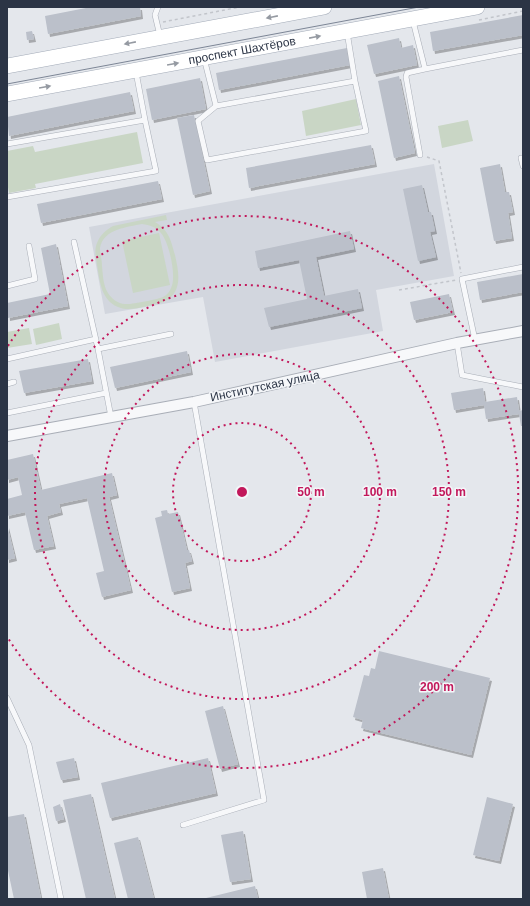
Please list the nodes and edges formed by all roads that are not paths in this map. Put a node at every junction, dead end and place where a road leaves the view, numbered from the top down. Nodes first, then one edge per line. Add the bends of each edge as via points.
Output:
1 (324, 7) edge
2 (477, 7) edge
3 (157, 8) edge
4 (412, 19) junction
5 (347, 31) junction
6 (160, 37) junction
7 (523, 50) edge
8 (204, 58) junction
9 (7, 66) edge
10 (425, 69) junction
11 (135, 70) junction
12 (355, 81) junction
13 (7, 94) edge
14 (216, 106) junction
15 (145, 120) junction
16 (7, 144) edge
17 (420, 155) road end
18 (523, 158) edge
19 (523, 166) edge
20 (7, 196) edge
21 (74, 242) dead end
22 (29, 246) dead end
23 (523, 267) edge
24 (7, 286) edge
25 (523, 331) edge
26 (171, 334) dead end
27 (96, 339) junction
28 (475, 340) junction
29 (457, 343) junction
30 (98, 349) junction
31 (7, 359) edge
32 (14, 382) dead end
33 (7, 384) edge
34 (523, 387) edge
35 (106, 393) junction
36 (194, 402) junction
37 (7, 413) edge
38 (111, 418) junction
39 (7, 436) edge
40 (7, 698) edge
41 (183, 825) dead end
42 (62, 899) edge

1 -> 6 main road
2 - 4 main road, проспект Шахтёров
3 - 6 lane via 155,15
4 - 5 main road, проспект Шахтёров
4 - 10 lane
8 -> 5 main road, проспект Шахтёров
5 - 12 lane
6 -> 9 main road
7 - 10 lane
11 -> 8 main road, проспект Шахтёров
8 - 14 lane
10 - 17 lane via 407,73 406,77
13 -> 11 main road, проспект Шахтёров
11 - 15 lane
12 - 14 lane
12 - 14 lane via 366,131 206,160 198,122
15 - 16 lane
15 - 20 lane via 156,171
18 - 19 lane
21 - 27 lane
22 - 24 lane via 35,279
23 - 28 lane via 462,279
25 - 28 street, Институтская улица
26 - 30 lane
27 - 30 lane
27 - 31 lane
28 - 29 street, Институтская улица
29 - 34 lane via 462,375
29 - 36 street, Институтская улица
30 - 35 lane
32 - 33 lane
35 - 37 lane
35 - 38 lane
36 - 38 street, Институтская улица
36 - 41 lane via 264,800
38 - 39 street, Институтская улица
40 - 42 lane via 29,745

